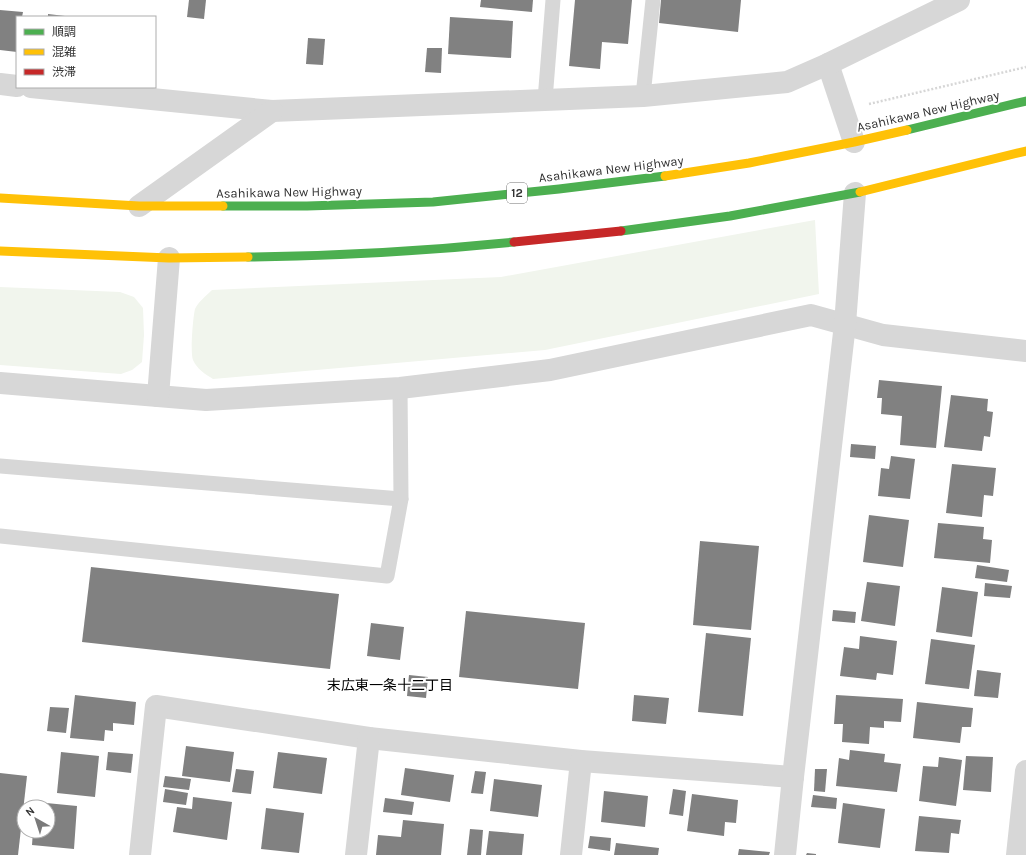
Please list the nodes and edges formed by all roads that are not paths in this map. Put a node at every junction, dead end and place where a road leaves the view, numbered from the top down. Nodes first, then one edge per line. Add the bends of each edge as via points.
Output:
1 (553, 0) edge
2 (653, 0) edge
3 (959, 0) edge
4 (828, 64) junction
5 (0, 84) edge
6 (16, 86) edge
7 (41, 88) edge
8 (643, 96) junction
9 (545, 100) junction
10 (1026, 101) edge
11 (272, 111) junction
12 (854, 142) junction
13 (1026, 151) edge
14 (856, 193) junction
15 (0, 198) edge
16 (139, 206) junction
17 (0, 251) edge
18 (169, 258) junction
19 (845, 324) junction
20 (1026, 351) edge
21 (0, 383) edge
22 (400, 388) junction
23 (158, 396) junction
24 (0, 466) edge
25 (401, 499) junction
26 (0, 536) edge
27 (369, 738) junction
28 (581, 761) junction
29 (1026, 771) edge
30 (793, 777) junction
31 (140, 855) edge
32 (356, 855) edge
33 (571, 855) edge
34 (785, 855) edge
35 (1017, 855) edge

1 - 9 lane
2 - 8 lane
3 - 4 street
4 - 8 street via 787,82
4 - 12 street
5 - 6 street
7 - 11 street
8 - 9 street
9 - 11 street
10 - 12 highway, Asahikawa New Highway / 12
11 - 16 street
12 - 16 highway, Asahikawa New Highway / 12 via 749,163 644,179 433,202 307,206
13 - 14 highway
14 - 18 highway via 654,227 459,248 304,256
14 - 19 street
15 - 16 highway, Asahikawa New Highway / 12
17 - 18 highway
18 - 23 street
19 - 20 street via 883,336
19 - 22 street via 811,315 550,370
19 - 30 street
21 - 23 street
22 - 23 street via 206,400
22 - 25 lane
24 - 25 lane
25 - 26 lane via 387,576
27 - 28 street
27 - 31 street via 156,706
27 - 32 street
28 - 30 street
28 - 33 street
29 - 35 street
30 - 34 street

